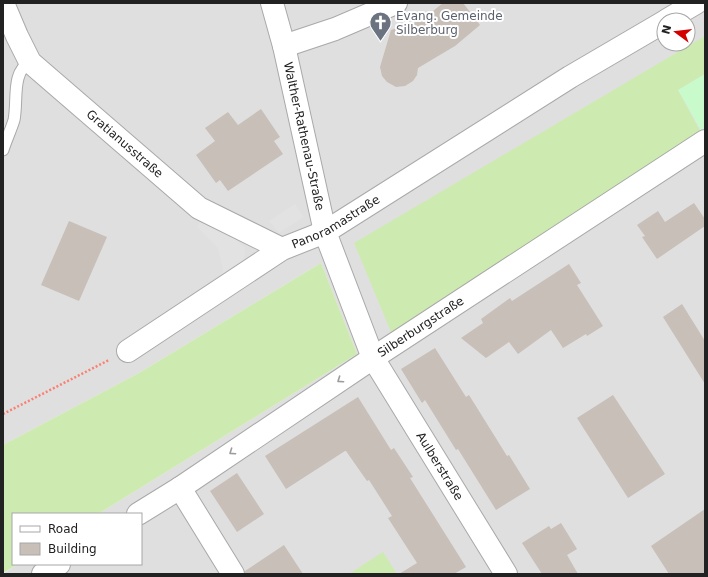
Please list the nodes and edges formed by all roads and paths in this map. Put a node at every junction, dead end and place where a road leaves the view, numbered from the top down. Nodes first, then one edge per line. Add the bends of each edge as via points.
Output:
1 (3, 3) edge
2 (272, 3) edge
3 (396, 3) edge
4 (696, 3) edge
5 (681, 12) edge
6 (656, 27) edge
7 (284, 46) junction
8 (30, 62) junction
9 (705, 141) edge
10 (3, 150) edge
11 (324, 232) junction
12 (282, 249) junction
13 (128, 351) joint
14 (373, 358) junction
15 (3, 414) edge
16 (180, 488) junction
17 (140, 513) edge
18 (57, 565) edge
19 (43, 574) edge
20 (233, 574) edge
21 (506, 574) edge

1 - 8 street, Gratianusstraße
2 - 7 street, Walther-Rathenau-Straße
3 - 7 street via 335,29
4 - 5 street
6 - 11 street, Panoramastraße via 570,77
7 - 11 street, Walther-Rathenau-Straße
8 - 10 lane via 23,66 18,76 14,120
8 - 12 street, Gratianusstraße via 199,208
9 - 14 street, Silberburgstraße
11 - 12 street, Panoramastraße
11 - 14 street, Walther-Rathenau-Straße
12 - 13 street, Panoramastraße
13 - 15 path
14 -> 16 street, Silberburgstraße
14 - 21 street, Aulberstraße
16 - 17 street, Silberburgstraße
16 - 20 street
18 - 19 street

